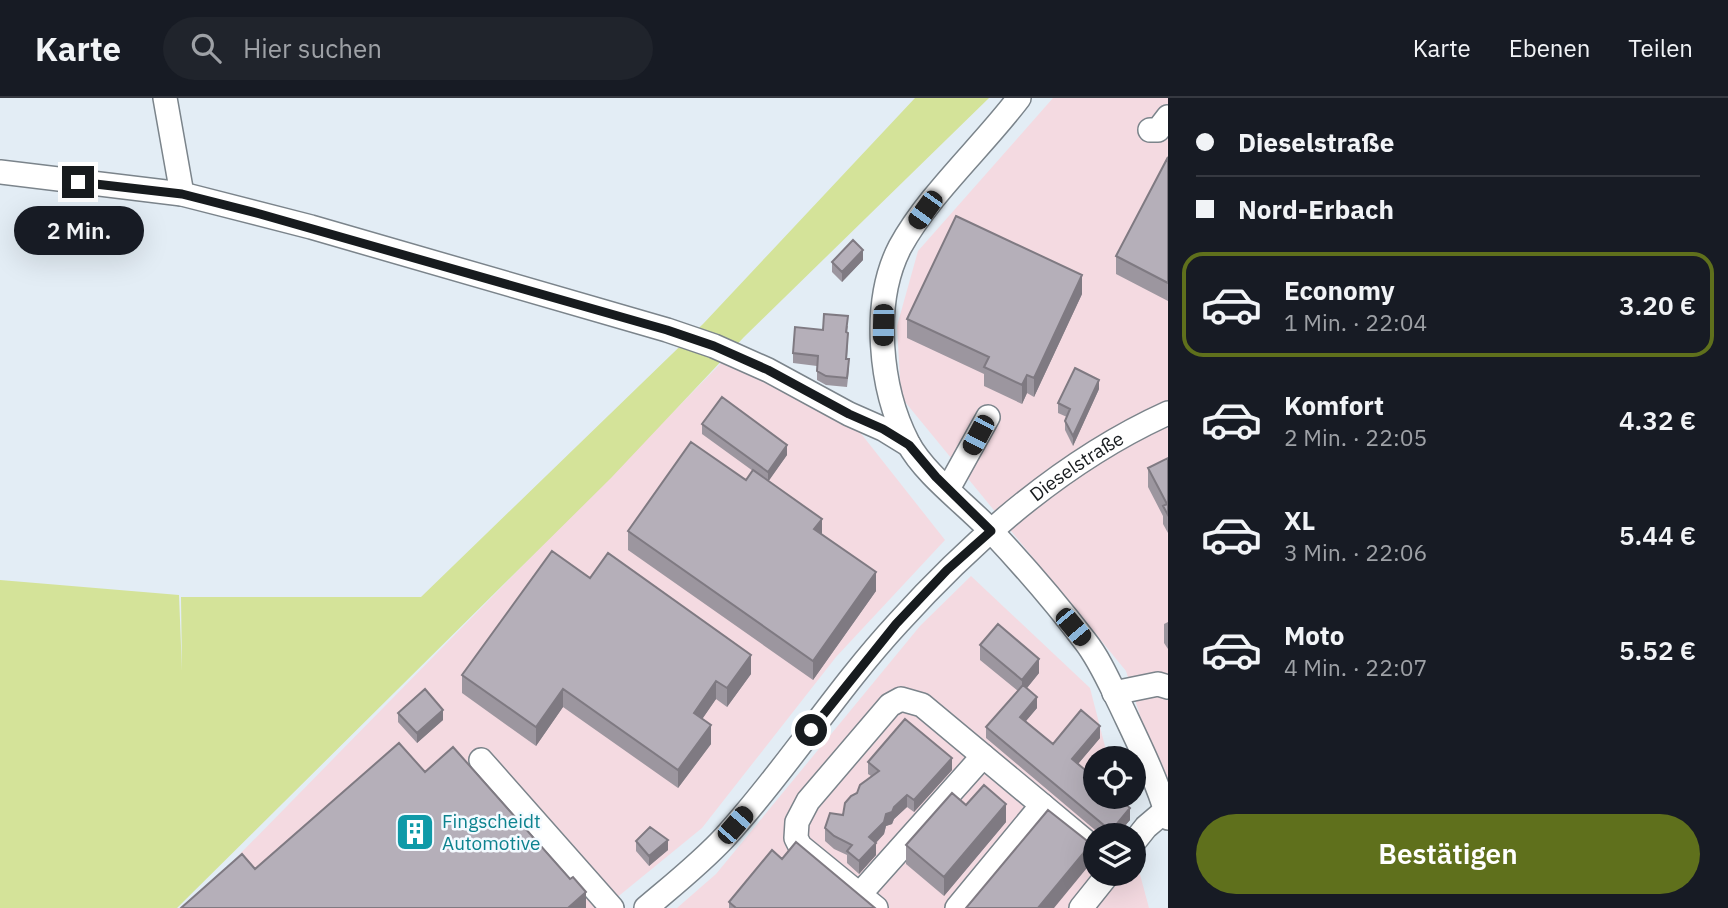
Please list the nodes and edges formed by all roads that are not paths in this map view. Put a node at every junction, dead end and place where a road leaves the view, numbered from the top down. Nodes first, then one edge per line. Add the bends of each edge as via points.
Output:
1 (165, 98) edge
2 (1019, 98) edge
3 (0, 172) edge
4 (182, 194) junction
5 (1168, 413) edge
6 (988, 417) dead end
7 (909, 445) junction
8 (948, 489) junction
9 (991, 531) junction
10 (1168, 687) edge
11 (1114, 693) junction
12 (983, 756) junction
13 (481, 760) dead end
14 (1042, 805) junction
15 (1167, 814) edge
16 (1146, 827) edge
17 (1083, 839) edge
18 (1099, 886) edge
19 (867, 901) edge
20 (612, 908) edge
21 (646, 908) edge
22 (957, 908) edge
23 (1081, 908) edge

1 - 4 street
2 - 7 street via 914,226 899,249 888,282 883,307 886,377
3 - 4 street
4 - 7 street via 349,238 714,346
5 - 9 street, Dieselstraße via 1097,451
6 - 8 street
7 - 8 street
8 - 9 street
9 - 11 street via 1086,642
9 - 21 street, Dieselstraße via 896,624 723,839
10 - 11 street via 1158,684
11 - 15 street
12 - 14 street
12 - 19 street
12 - 19 street via 922,705 901,699 890,705 808,801 797,822 800,846
13 - 20 street
14 - 17 street
14 - 22 street
15 - 16 street
18 - 23 street

